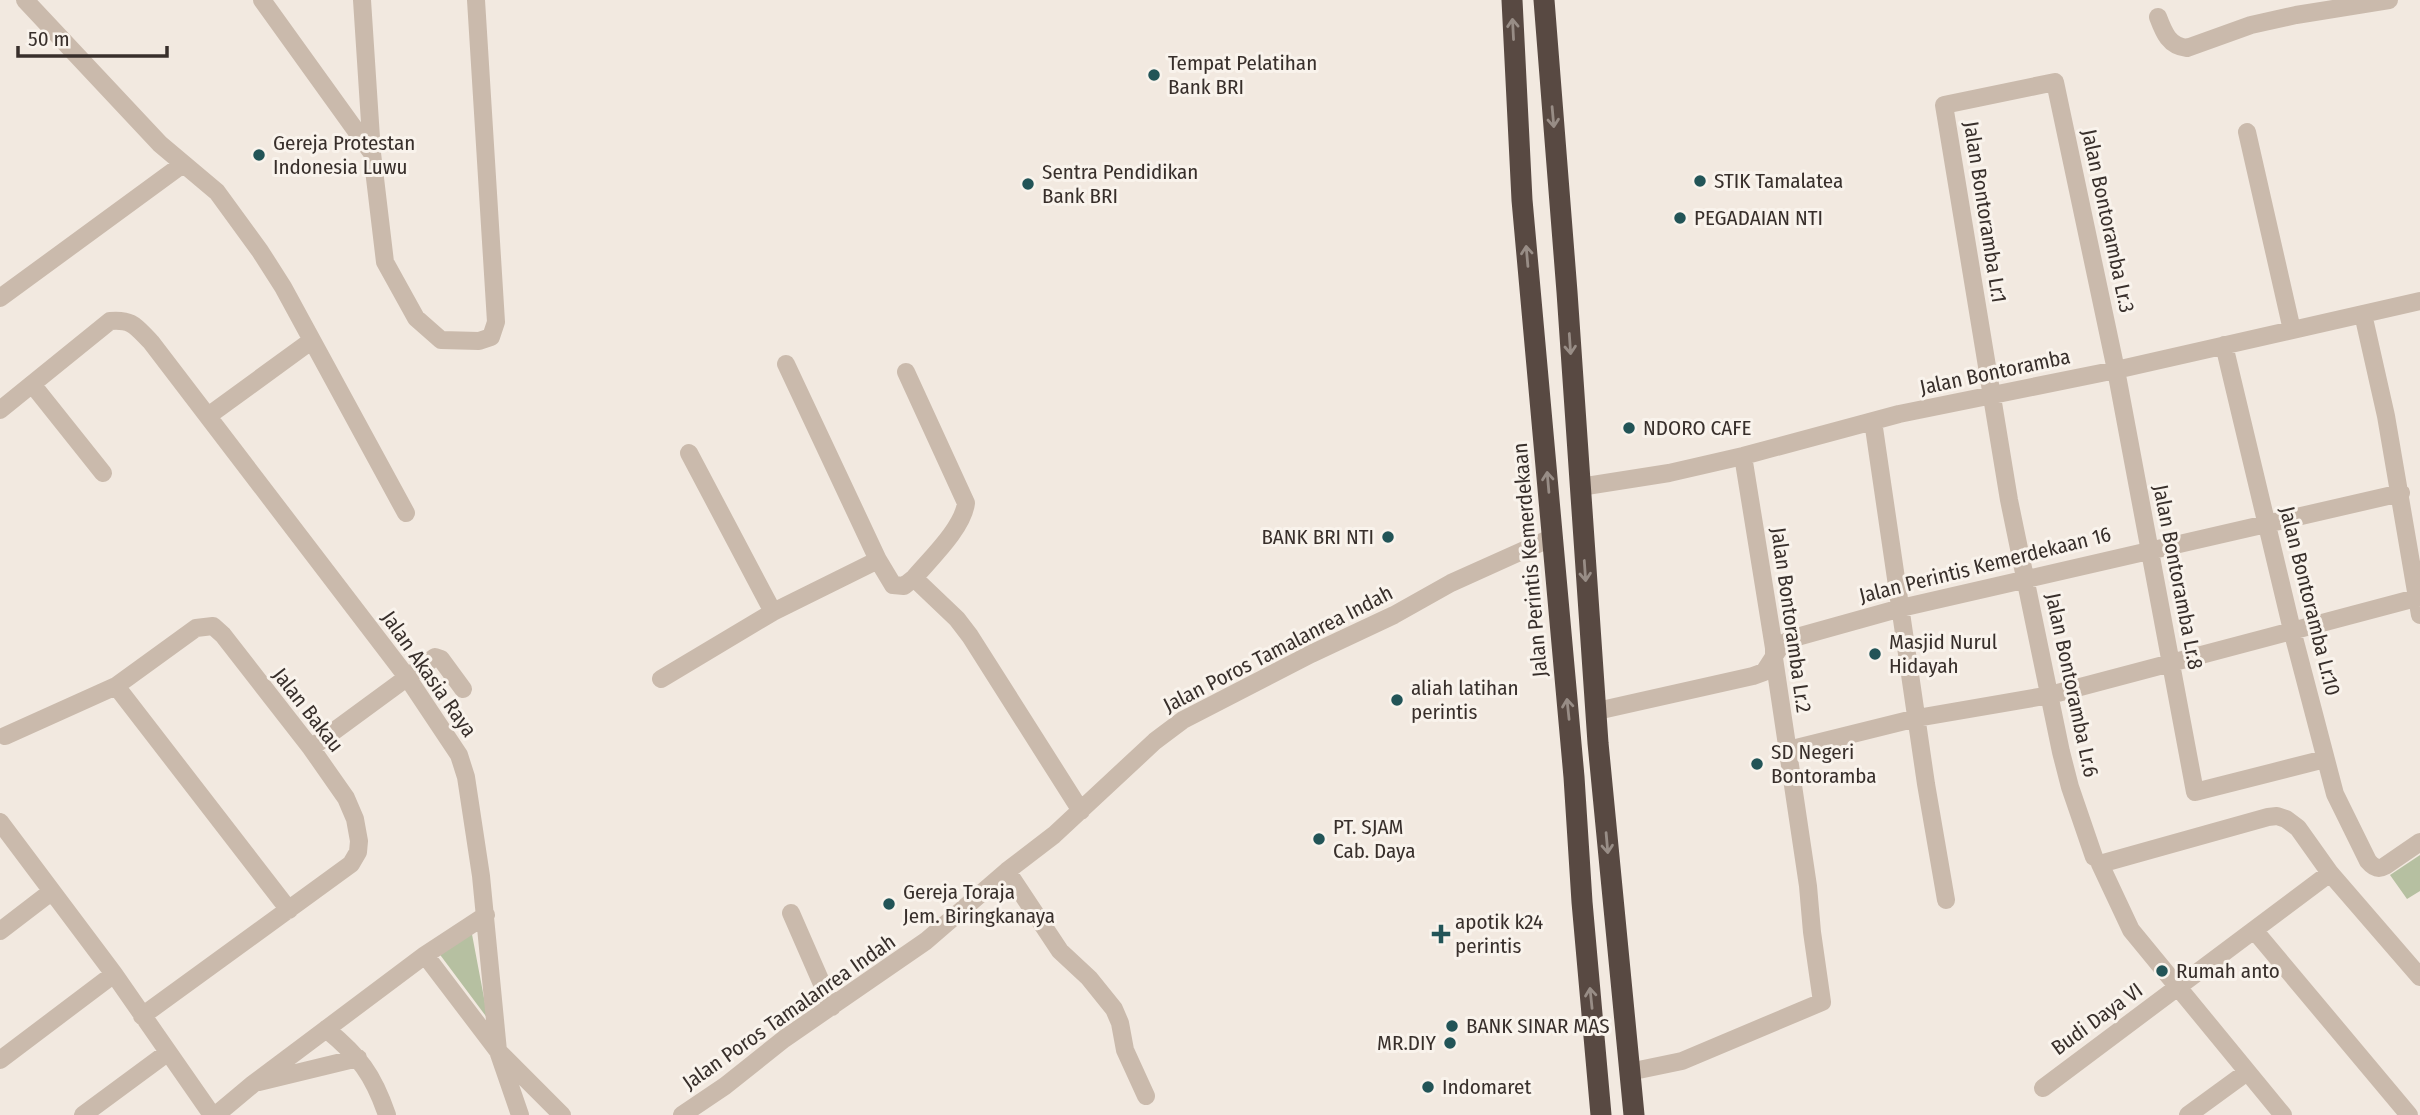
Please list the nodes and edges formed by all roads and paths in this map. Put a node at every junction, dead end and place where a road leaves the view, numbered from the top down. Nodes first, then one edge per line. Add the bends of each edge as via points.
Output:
1 (25, 0) edge
2 (362, 0) edge
3 (476, 0) edge
4 (1512, 0) edge
5 (1544, 0) edge
6 (2389, 0) edge
7 (264, 1) edge
8 (2158, 17) dead end
9 (2055, 82) joint
10 (2247, 132) dead end
11 (372, 153) junction
12 (183, 164) junction
13 (0, 298) edge
14 (2420, 301) edge
15 (2363, 314) junction
16 (2292, 330) junction
17 (311, 341) junction
18 (2224, 345) junction
19 (786, 364) dead end
20 (2116, 370) junction
21 (906, 372) dead end
22 (32, 384) junction
23 (1992, 397) junction
24 (0, 410) edge
25 (208, 416) junction
26 (1874, 421) junction
27 (689, 453) dead end
28 (1743, 456) junction
29 (103, 473) dead end
30 (1580, 487) junction
31 (2401, 493) junction
32 (406, 513) dead end
33 (2267, 523) junction
34 (1551, 538) junction
35 (2150, 549) junction
36 (878, 560) junction
37 (914, 578) junction
38 (2026, 579) junction
39 (2419, 604) edge
40 (1900, 608) junction
41 (773, 612) junction
42 (2292, 630) junction
43 (1774, 658) junction
44 (2172, 663) junction
45 (407, 677) junction
46 (661, 679) dead end
47 (116, 686) junction
48 (463, 689) dead end
49 (2050, 695) junction
50 (1597, 711) junction
51 (1917, 718) junction
52 (5, 736) dead end
53 (311, 748) junction
54 (1788, 750) junction
55 (2325, 759) junction
56 (1600, 775) junction
57 (1574, 777) junction
58 (1080, 811) junction
59 (0, 822) edge
60 (2420, 842) edge
61 (2094, 857) dead end
62 (1007, 871) junction
63 (2330, 873) junction
64 (51, 892) junction
65 (1946, 900) dead end
66 (289, 910) junction
67 (791, 913) dead end
68 (486, 915) junction
69 (2254, 930) junction
70 (0, 931) edge
71 (425, 955) junction
72 (114, 974) junction
73 (2420, 977) edge
74 (2178, 987) junction
75 (832, 1007) junction
76 (142, 1016) junction
77 (326, 1029) junction
78 (498, 1051) junction
79 (167, 1054) junction
80 (358, 1058) junction
81 (0, 1060) edge
82 (1629, 1072) junction
83 (2247, 1072) junction
84 (253, 1084) junction
85 (2043, 1088) dead end
86 (1146, 1096) dead end
87 (83, 1115) edge
88 (214, 1115) edge
89 (387, 1115) edge
90 (520, 1115) edge
91 (562, 1115) edge
92 (682, 1115) edge
93 (1601, 1115) edge
94 (1634, 1115) edge
95 (2188, 1115) edge
96 (2283, 1115) edge
97 (2409, 1115) edge

1 - 12 street
2 - 11 street
3 - 11 street via 496,322 491,337 441,340 416,318 385,262
34 -> 4 highway, Jalan Perintis Kemerdekaan via 1522,200
5 -> 30 highway
6 - 8 street via 2251,25 2187,48 2170,41
7 - 11 street
9 - 20 street, Jalan Bontoramba Lr.3
9 - 23 street, Jalan Bontoramba Lr.1 via 1944,105
10 - 16 street
12 - 13 street
12 - 17 street via 216,192 260,251
14 - 15 street, Jalan Bontoramba
15 - 16 street, Jalan Bontoramba
15 - 31 street
16 - 18 street, Jalan Bontoramba
17 - 25 street
17 - 32 street
18 - 20 street, Jalan Bontoramba
18 - 33 street, Jalan Bontoramba Lr.10
19 - 36 street
20 - 23 street, Jalan Bontoramba
20 - 35 street, Jalan Bontoramba Lr.8
21 - 37 street via 966,503 957,524
22 - 24 street, Jalan Akasia Raya
22 - 25 street, Jalan Akasia Raya via 110,321 123,320 151,342
22 - 29 street
23 - 26 street, Jalan Bontoramba
23 - 38 street, Jalan Bontoramba Lr.6
25 - 45 street, Jalan Akasia Raya
26 - 28 street, Jalan Bontoramba
26 - 40 street
27 - 41 street
28 - 30 street, Jalan Bontoramba
28 - 43 street, Jalan Bontoramba Lr.2
30 -> 50 highway
31 - 33 street, Jalan Perintis Kemerdekaan 16
31 - 39 street
33 - 35 street, Jalan Perintis Kemerdekaan 16
33 - 42 street, Jalan Bontoramba Lr.10
57 -> 34 highway, Jalan Perintis Kemerdekaan
34 - 58 street, Jalan Poros Tamalanrea Indah via 1451,583 1183,720
35 - 38 street, Jalan Perintis Kemerdekaan 16
35 - 44 street, Jalan Bontoramba Lr.8
36 - 37 street via 892,585 904,586
36 - 41 street
37 - 58 street via 970,636
38 - 40 street, Jalan Perintis Kemerdekaan 16
38 - 49 street, Jalan Bontoramba Lr.6
39 - 42 street
40 - 43 street, Jalan Perintis Kemerdekaan 16 via 1797,637 1782,645
40 - 51 street
41 - 46 street
42 - 44 street
42 - 55 street, Jalan Bontoramba Lr.10
43 - 50 street, Jalan Perintis Kemerdekaan 16 via 1764,672 1753,676
43 - 54 street, Jalan Bontoramba Lr.2
44 - 49 street
44 - 55 street, Jalan Bontoramba Lr.8 via 2196,792
45 - 48 street via 437,657
45 - 53 street
45 - 68 street, Jalan Akasia Raya via 459,755
47 - 52 street, Jalan Bakau
47 - 53 street, Jalan Bakau via 196,628 213,626
47 - 66 street
49 - 51 street
49 - 61 street, Jalan Bontoramba Lr.6 via 2070,787
50 - 56 highway
51 - 54 street
51 - 65 street
53 - 66 street, Jalan Bakau via 346,798 359,846 348,867
54 - 82 street, Jalan Bontoramba Lr.2 via 1822,1002 1682,1061
55 - 60 street, Jalan Bontoramba Lr.10 via 2335,794 2374,867 2381,868
56 - 57 highway
56 -> 82 highway
93 -> 57 highway, Jalan Perintis Kemerdekaan
58 - 62 street, Jalan Poros Tamalanrea Indah
59 - 64 street
62 - 75 street, Jalan Poros Tamalanrea Indah via 926,941
62 - 86 street via 1060,951 1114,1009 1125,1050
63 - 69 street, Budi Daya VI
63 - 73 street
63 - 74 street via 2298,828 2277,816 2100,864 2132,930
64 - 70 street
64 - 72 street
66 - 76 street, Jalan Bakau
67 - 75 street
68 - 71 street
68 - 78 street, Jalan Akasia Raya
69 - 74 street, Budi Daya VI
69 - 97 street
71 - 77 street
71 - 78 street
72 - 76 street
72 - 81 street
74 - 83 street
74 - 85 street, Budi Daya VI
75 - 92 street, Jalan Poros Tamalanrea Indah
76 - 79 street
77 - 80 street
77 - 84 street
78 - 90 street
78 - 91 street
79 - 87 street
79 - 88 street
80 - 84 street
80 - 89 street via 376,1084
82 - 94 highway
83 - 95 street
83 - 96 street
84 - 88 street

